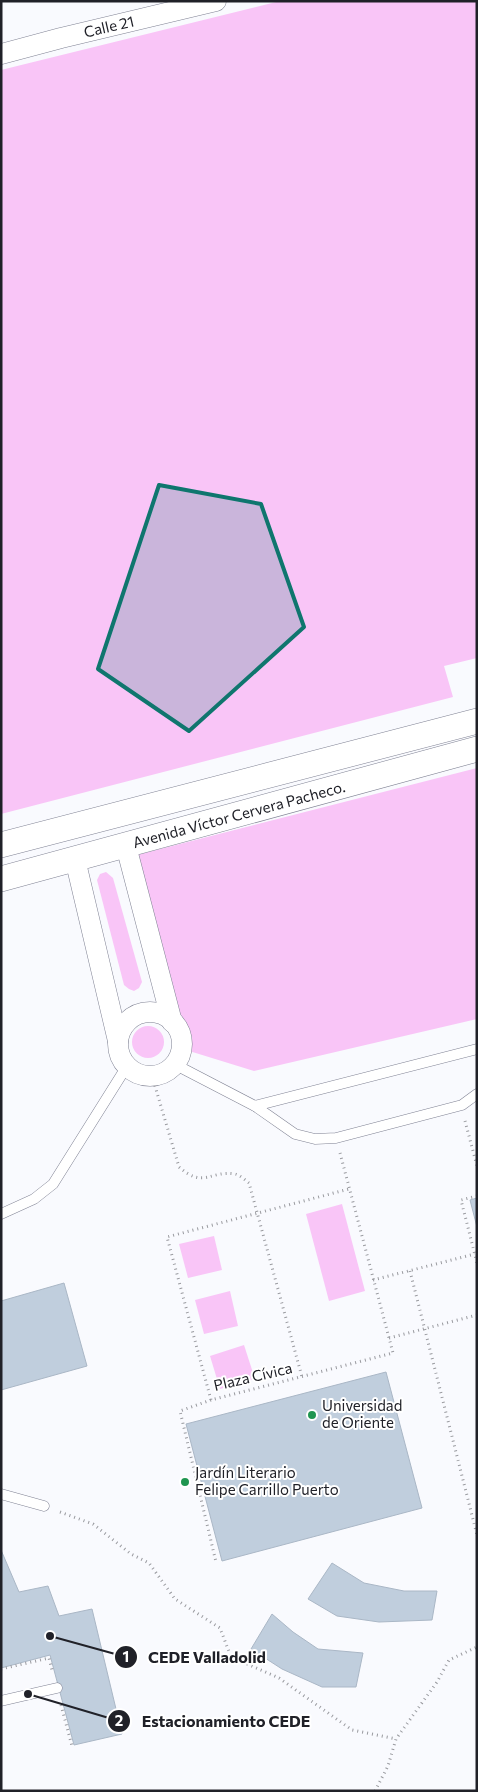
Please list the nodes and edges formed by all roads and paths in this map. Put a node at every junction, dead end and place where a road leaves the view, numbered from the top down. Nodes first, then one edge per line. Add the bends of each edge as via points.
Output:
1 (216, 1) edge
2 (1, 54) edge
3 (477, 721) edge
4 (477, 749) edge
5 (1, 844) edge
6 (126, 846) junction
7 (75, 859) junction
8 (1, 879) edge
9 (172, 1022) junction
10 (118, 1041) junction
11 (477, 1049) edge
12 (174, 1064) junction
13 (127, 1066) junction
14 (152, 1076) junction
15 (477, 1094) edge
16 (256, 1106) junction
17 (465, 1122) dead end
18 (336, 1138) junction
19 (477, 1166) edge
20 (349, 1189) junction
21 (477, 1196) edge
22 (258, 1213) junction
23 (1, 1214) edge
24 (474, 1254) junction
25 (477, 1263) edge
26 (410, 1271) junction
27 (373, 1280) junction
28 (477, 1315) edge
29 (425, 1328) junction
30 (388, 1338) junction
31 (302, 1377) junction
32 (211, 1400) junction
33 (1, 1494) edge
34 (44, 1506) joint
35 (477, 1535) edge
36 (216, 1562) dead end
37 (477, 1647) edge
38 (57, 1688) dead end
39 (1, 1701) edge
40 (64, 1714) dead end
41 (396, 1740) junction
42 (72, 1746) dead end
43 (375, 1791) edge

1 - 2 street, Calle 21
3 - 5 street, Avenida Víctor Cervera Pacheco.
4 - 6 street, Avenida Víctor Cervera Pacheco.
6 - 7 street, Avenida Víctor Cervera Pacheco.
6 - 9 street
7 - 8 street, Avenida Víctor Cervera Pacheco.
7 - 10 street
9 - 10 street via 158,1014 136,1015 124,1026
9 - 12 street via 179,1031 181,1042 180,1054
10 - 13 street via 121,1057
11 - 16 lane
12 - 14 street
12 - 16 lane
13 - 14 street
13 - 23 lane via 53,1184 34,1199
14 - 22 path via 179,1168 190,1177 237,1174 249,1183
15 - 18 lane via 462,1105
16 - 18 lane via 295,1134 316,1139
17 - 19 path
18 - 20 path
20 - 22 path, Plaza Cívica
20 - 27 path, Plaza Cívica
21 - 24 path via 461,1200
22 - 31 path
22 - 32 path, Plaza Cívica via 167,1237
24 - 25 path
24 - 26 path
26 - 27 path
26 - 29 path
27 - 30 path, Plaza Cívica
28 - 29 path
29 - 30 path
29 - 35 path
30 - 31 path, Plaza Cívica via 393,1353
31 - 32 path, Plaza Cívica
32 - 36 path via 180,1411
33 - 34 lane
34 - 41 path via 93,1524 131,1554 149,1563 175,1599 220,1628 232,1656 279,1678 352,1730
37 - 41 path via 449,1660
38 - 39 lane
40 - 42 path
41 - 43 path via 388,1766

